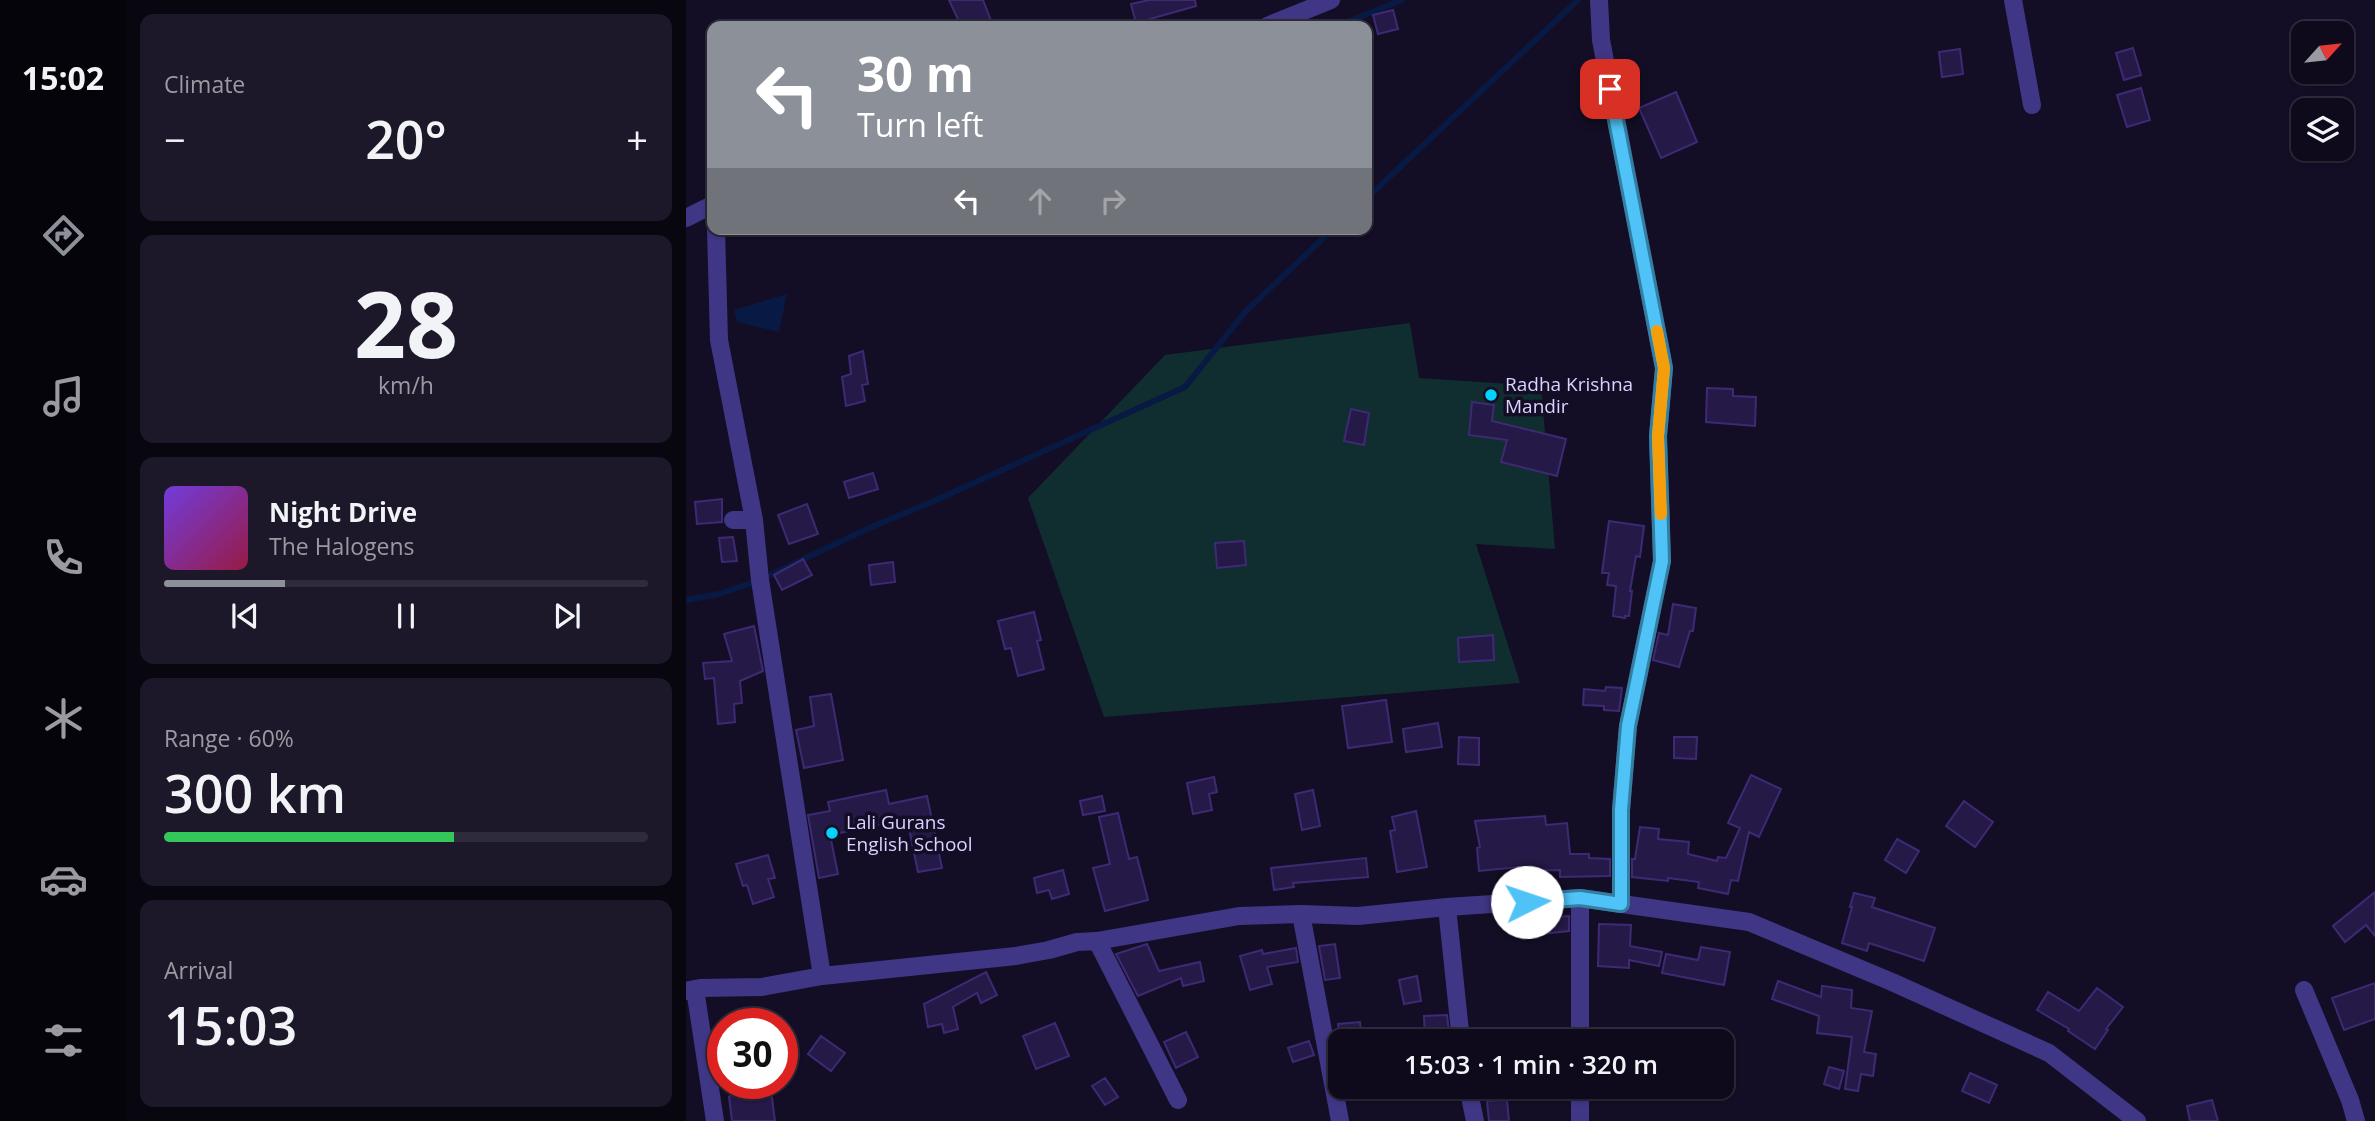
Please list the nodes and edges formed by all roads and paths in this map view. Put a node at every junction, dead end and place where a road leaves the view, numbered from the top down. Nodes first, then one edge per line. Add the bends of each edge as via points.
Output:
1 (1331, 0) edge
2 (1599, 0) edge
3 (2013, 0) edge
4 (1278, 21) edge
5 (2032, 105) dead end
6 (707, 209) edge
7 (686, 218) edge
8 (716, 235) edge
9 (733, 520) dead end
10 (754, 520) junction
11 (1580, 898) junction
12 (1621, 904) junction
13 (1447, 907) junction
14 (1301, 914) junction
15 (1097, 941) junction
16 (822, 976) junction
17 (691, 990) edge
18 (2304, 990) dead end
19 (1460, 1029) edge
20 (1580, 1029) edge
21 (1470, 1099) edge
22 (1580, 1099) edge
23 (1178, 1100) dead end
24 (715, 1121) edge
25 (1340, 1121) edge
26 (1475, 1121) edge
27 (1580, 1121) edge
28 (2137, 1121) edge
29 (2356, 1121) edge

1 - 4 street
2 - 12 street via 1601,40 1664,368 1658,436 1662,561 1628,726 1621,810
3 - 5 street
6 - 7 street
8 - 10 street via 719,340
9 - 10 street
10 - 16 street
11 - 12 street
11 - 13 street
11 - 20 street
12 - 28 street via 1749,922 1892,982 2049,1053
13 - 14 street via 1358,916
13 - 19 street
14 - 15 street via 1239,916
14 - 25 street
15 - 16 street via 1016,956
15 - 23 street
16 - 17 street via 762,987
17 - 24 street
18 - 29 street
21 - 26 street
22 - 27 street

